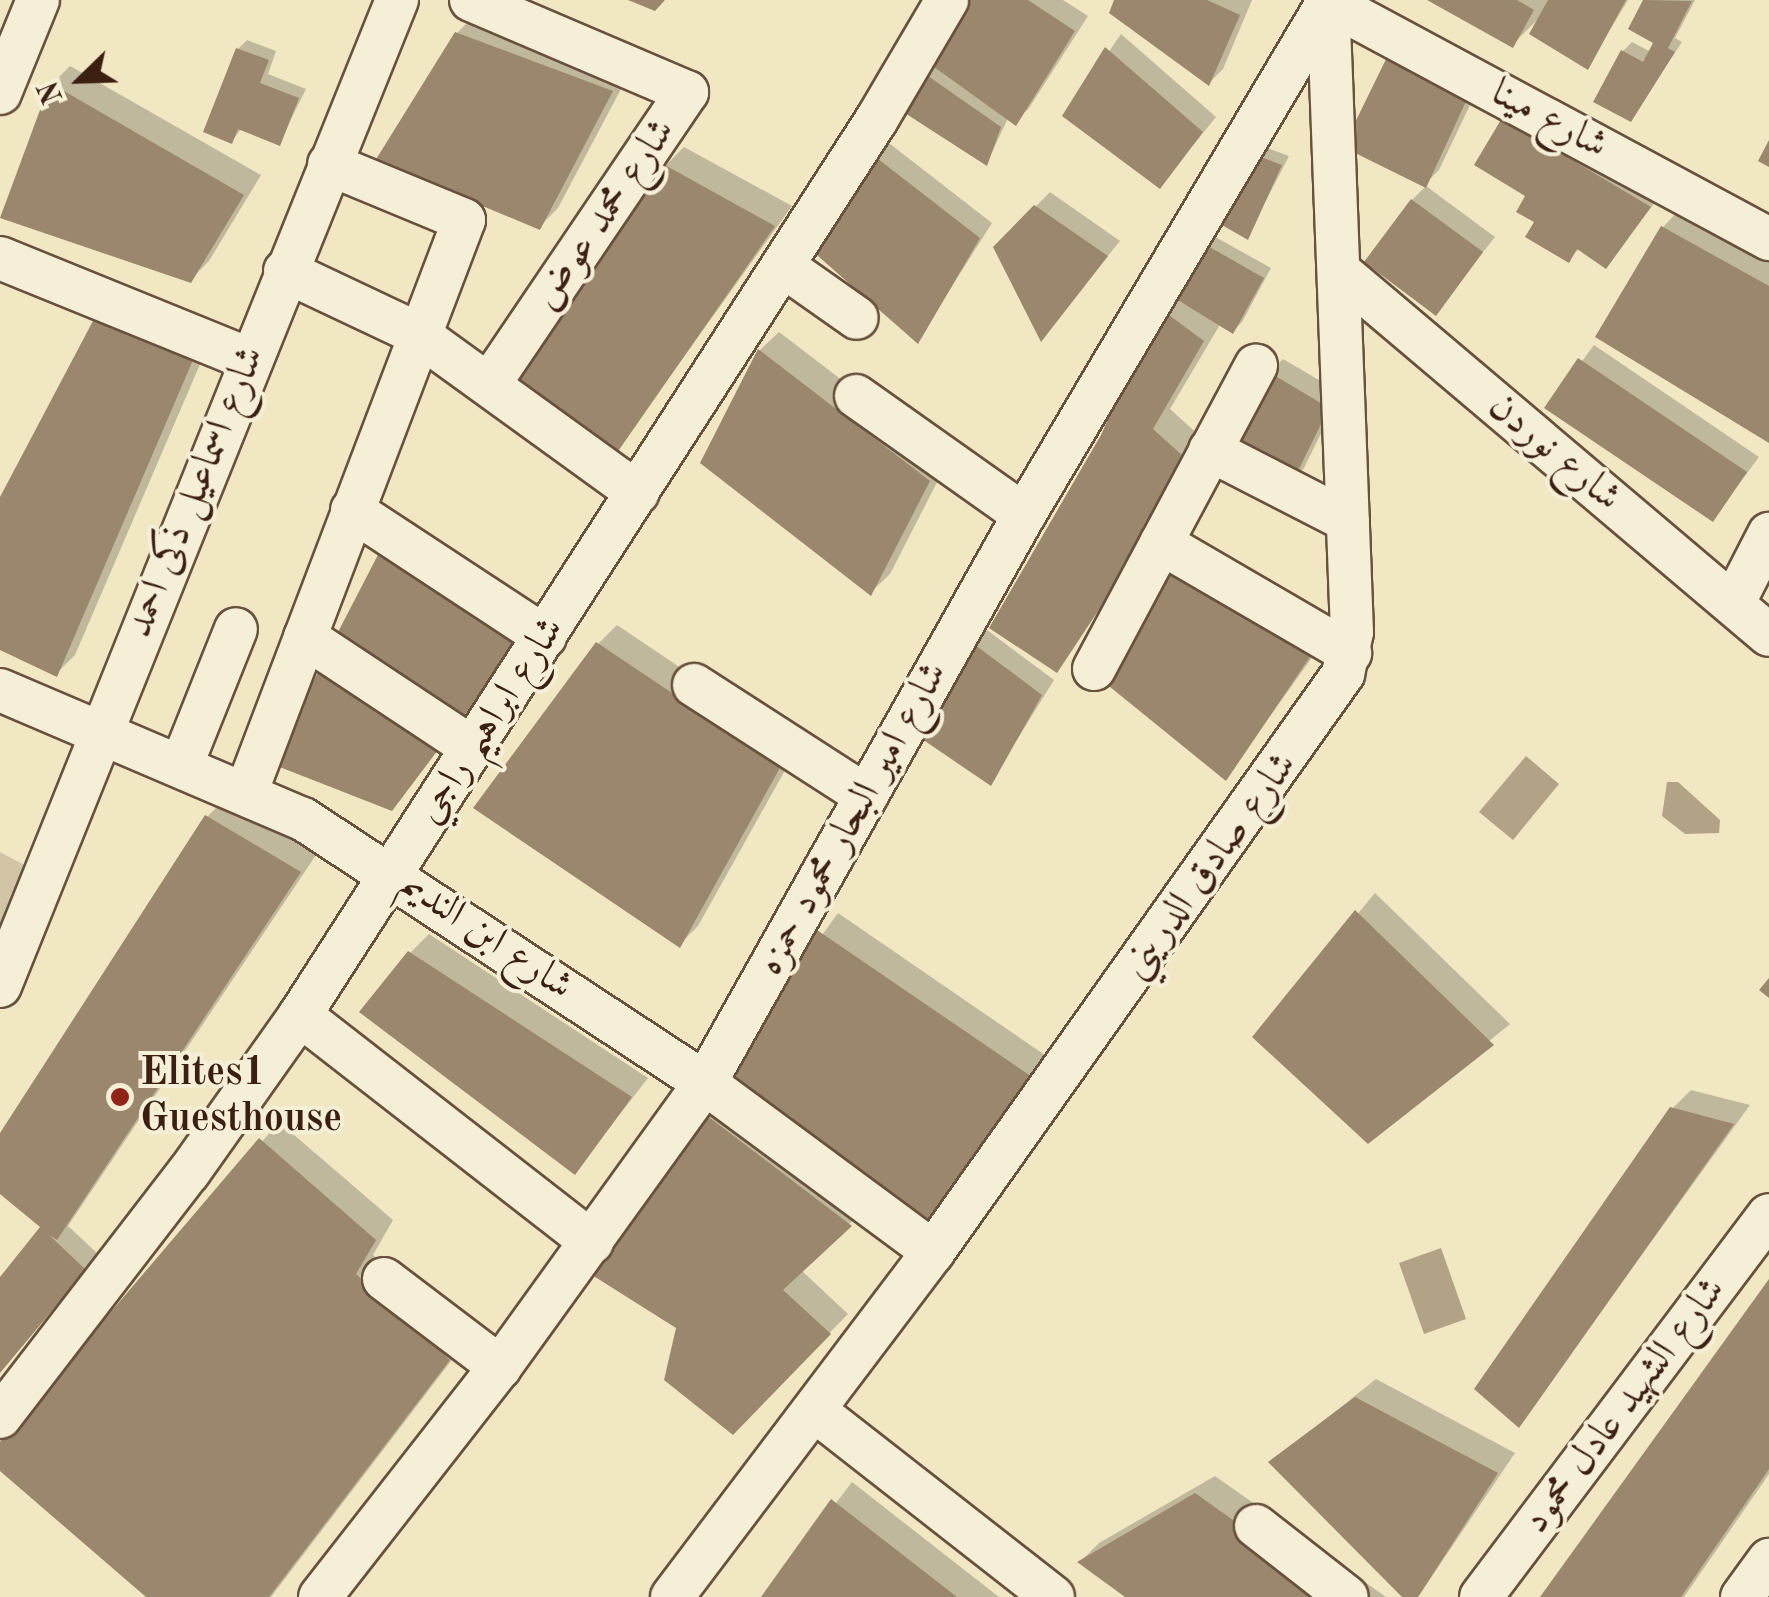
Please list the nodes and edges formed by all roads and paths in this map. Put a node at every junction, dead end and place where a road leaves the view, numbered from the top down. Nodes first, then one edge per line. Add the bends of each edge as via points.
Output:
1 (38, 0) edge
2 (397, 0) edge
3 (471, 0) edge
4 (946, 0) edge
5 (1328, 1) edge
6 (0, 93) edge
7 (329, 164) junction
8 (1769, 239) edge
9 (0, 258) edge
10 (784, 266) junction
11 (285, 271) junction
12 (1339, 271) junction
13 (857, 318) dead end
14 (418, 334) junction
15 (248, 359) junction
16 (1256, 364) dead end
17 (490, 384) junction
18 (856, 396) dead end
19 (1210, 450) junction
20 (638, 493) junction
21 (352, 510) junction
22 (1024, 515) junction
23 (1348, 522) junction
24 (1769, 534) edge
25 (1161, 542) junction
26 (1733, 604) junction
27 (236, 629) dead end
28 (1769, 634) edge
29 (306, 637) junction
30 (545, 637) junction
31 (1350, 653) junction
32 (1094, 669) dead end
33 (694, 686) dead end
34 (0, 690) edge
35 (100, 730) junction
36 (473, 748) junction
37 (182, 764) junction
38 (246, 793) junction
39 (866, 796) junction
40 (393, 874) junction
41 (0, 986) edge
42 (300, 1015) junction
43 (706, 1083) junction
44 (1769, 1215) edge
45 (592, 1242) junction
46 (932, 1252) junction
47 (384, 1279) dead end
48 (500, 1367) junction
49 (814, 1411) junction
50 (0, 1416) edge
51 (1256, 1526) dead end
52 (1769, 1560) edge
53 (320, 1597) edge
54 (672, 1597) edge
55 (1053, 1597) edge
56 (1346, 1597) edge
57 (1481, 1597) edge
58 (1742, 1597) edge

1 - 6 street
2 - 7 street, شارع اسماعيل ذكى احمد
3 - 17 street, شارع محمد عوض via 687,92
4 - 10 street, شارع ابراهيم راجي
5 - 8 street, شارع مينا
5 - 12 street
5 - 22 street, شارع امير البحار محمود حمزه
7 - 11 street, شارع اسماعيل ذكى احمد
7 - 14 street via 464,217
9 - 15 street
10 - 13 street
10 - 20 street, شارع ابراهيم راجي
11 - 14 street
11 - 15 street, شارع اسماعيل ذكى احمد
12 - 23 street
12 - 26 street, شارع نوردن
14 - 17 street
14 - 21 street
15 - 35 street, شارع اسماعيل ذكى احمد
16 - 19 street
17 - 20 street
18 - 22 street
19 - 23 street
19 - 25 street
20 - 30 street, شارع ابراهيم راجي
21 - 29 street
21 - 30 street
22 - 39 street, شارع امير البحار محمود حمزه
23 - 31 street
24 - 26 street
25 - 31 street
25 - 32 street
26 - 28 street, شارع نوردن
27 - 37 street
29 - 36 street
29 - 38 street
30 - 36 street, شارع ابراهيم راجي
31 - 46 street, شارع صادق الدريني via 1299,744
33 - 39 street
34 - 35 street, شارع ابن النديم
35 - 37 street, شارع ابن النديم
35 - 41 street, شارع اسماعيل ذكى احمد
36 - 40 street, شارع ابراهيم راجي
37 - 38 street, شارع ابن النديم
38 - 40 street, شارع ابن النديم
39 - 43 street, شارع امير البحار محمود حمزه
40 - 42 street, شارع ابراهيم راجي
40 - 43 street, شارع ابن النديم
42 - 45 street
42 - 50 street, شارع ابراهيم راجي via 190,1172
43 - 45 street, شارع امير البحار محمود حمزه
43 - 46 street, شارع ابن النديم
44 - 57 street, شارع الشهيد عادل محمود
45 - 48 street, شارع امير البحار محمود حمزه
46 - 49 street, شارع صادق الدريني
47 - 48 street
48 - 53 street, شارع امير البحار محمود حمزه
49 - 54 street, شارع صادق الدريني
49 - 55 street
51 - 56 street
52 - 58 street

